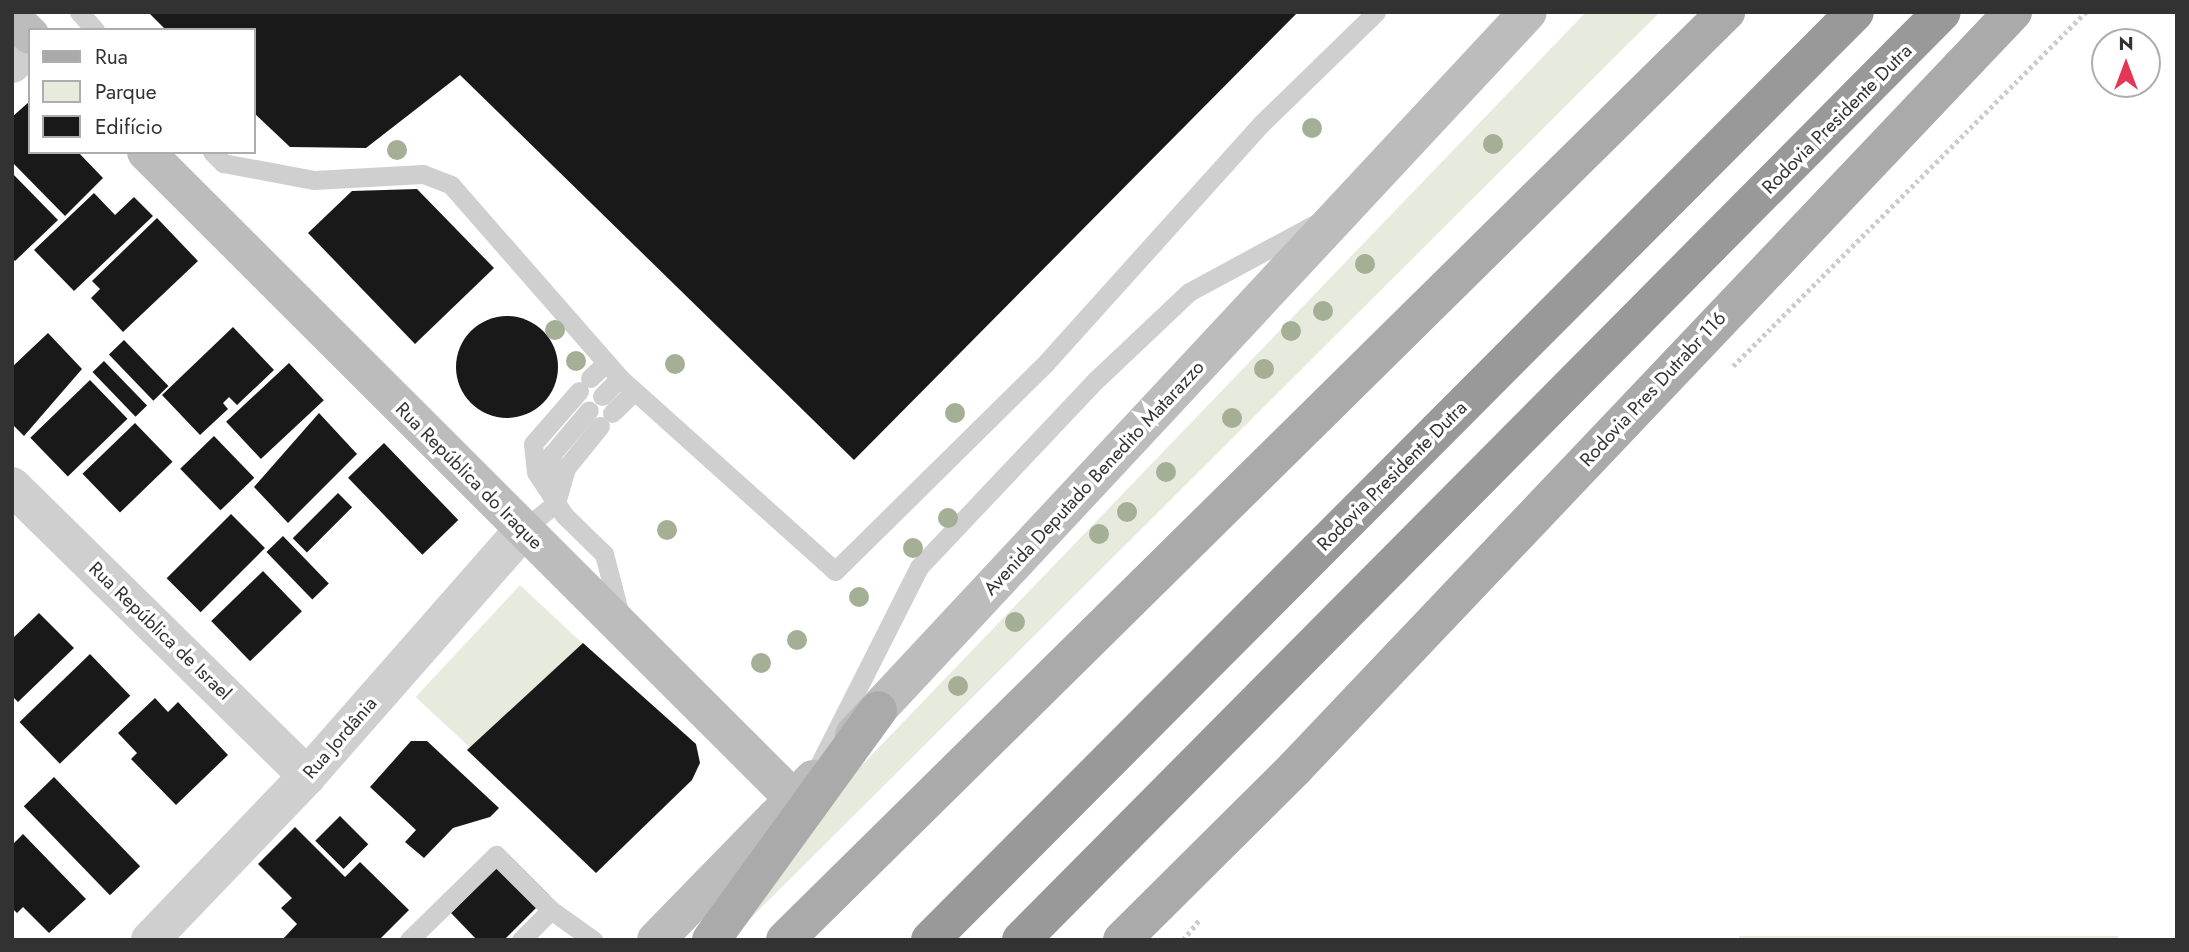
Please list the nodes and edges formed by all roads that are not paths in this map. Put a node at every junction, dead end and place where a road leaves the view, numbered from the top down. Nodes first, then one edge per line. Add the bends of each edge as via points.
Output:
1 (79, 12) edge
2 (1376, 12) edge
3 (1528, 12) edge
4 (1726, 12) edge
5 (1855, 12) edge
6 (1942, 12) edge
7 (2012, 12) edge
8 (12, 18) edge
9 (93, 28) edge
10 (28, 34) edge
11 (28, 49) edge
12 (12, 64) edge
13 (148, 154) edge
14 (214, 154) edge
15 (1346, 207) junction
16 (606, 363) junction
17 (620, 378) junction
18 (634, 392) junction
19 (601, 411) junction
20 (12, 486) edge
21 (556, 503) junction
22 (523, 530) junction
23 (625, 631) junction
24 (878, 710) junction
25 (1295, 768) junction
26 (307, 776) junction
27 (802, 791) junction
28 (551, 910) junction
29 (654, 935) edge
30 (150, 940) edge
31 (409, 940) edge
32 (522, 940) edge
33 (593, 940) edge
34 (711, 940) edge
35 (785, 940) edge
36 (930, 940) edge
37 (1021, 940) edge
38 (1122, 940) edge
39 (1155, 940) edge

1 - 9 lane
2 - 18 lane via 1262,124 1044,365 835,571
3 - 15 main road, Avenida Deputado Benedito Matarazzo
4 - 35 main road
5 - 36 highway, Rodovia Presidente Dutra
6 - 37 highway, Rodovia Presidente Dutra
7 - 25 main road, Rodovia Pres Dutrabr 116
8 - 10 main road
11 - 12 street
13 - 22 main road, Rua República do Iraque
14 - 16 lane via 223,163 314,180 423,174 451,185
15 - 24 main road, Avenida Deputado Benedito Matarazzo
15 - 27 lane via 1189,292 1098,378 919,567
16 - 17 lane
16 - 21 lane via 533,444 536,472
17 - 18 lane
17 - 19 lane
18 - 19 lane
19 - 21 lane via 552,454
20 - 26 street, Rua República de Israel
21 - 22 lane
21 - 23 lane via 604,554
22 - 23 main road, Rua República do Iraque
22 - 26 street, Rua Jordânia
23 - 27 main road, Rua República do Iraque
24 - 27 main road, Avenida Deputado Benedito Matarazzo
24 - 34 main road
25 - 38 main road
25 - 39 main road
26 - 30 street, Rua Jordânia
27 - 29 main road, Avenida Deputado Benedito Matarazzo
28 - 31 lane via 496,855
28 - 32 lane
28 - 33 lane

